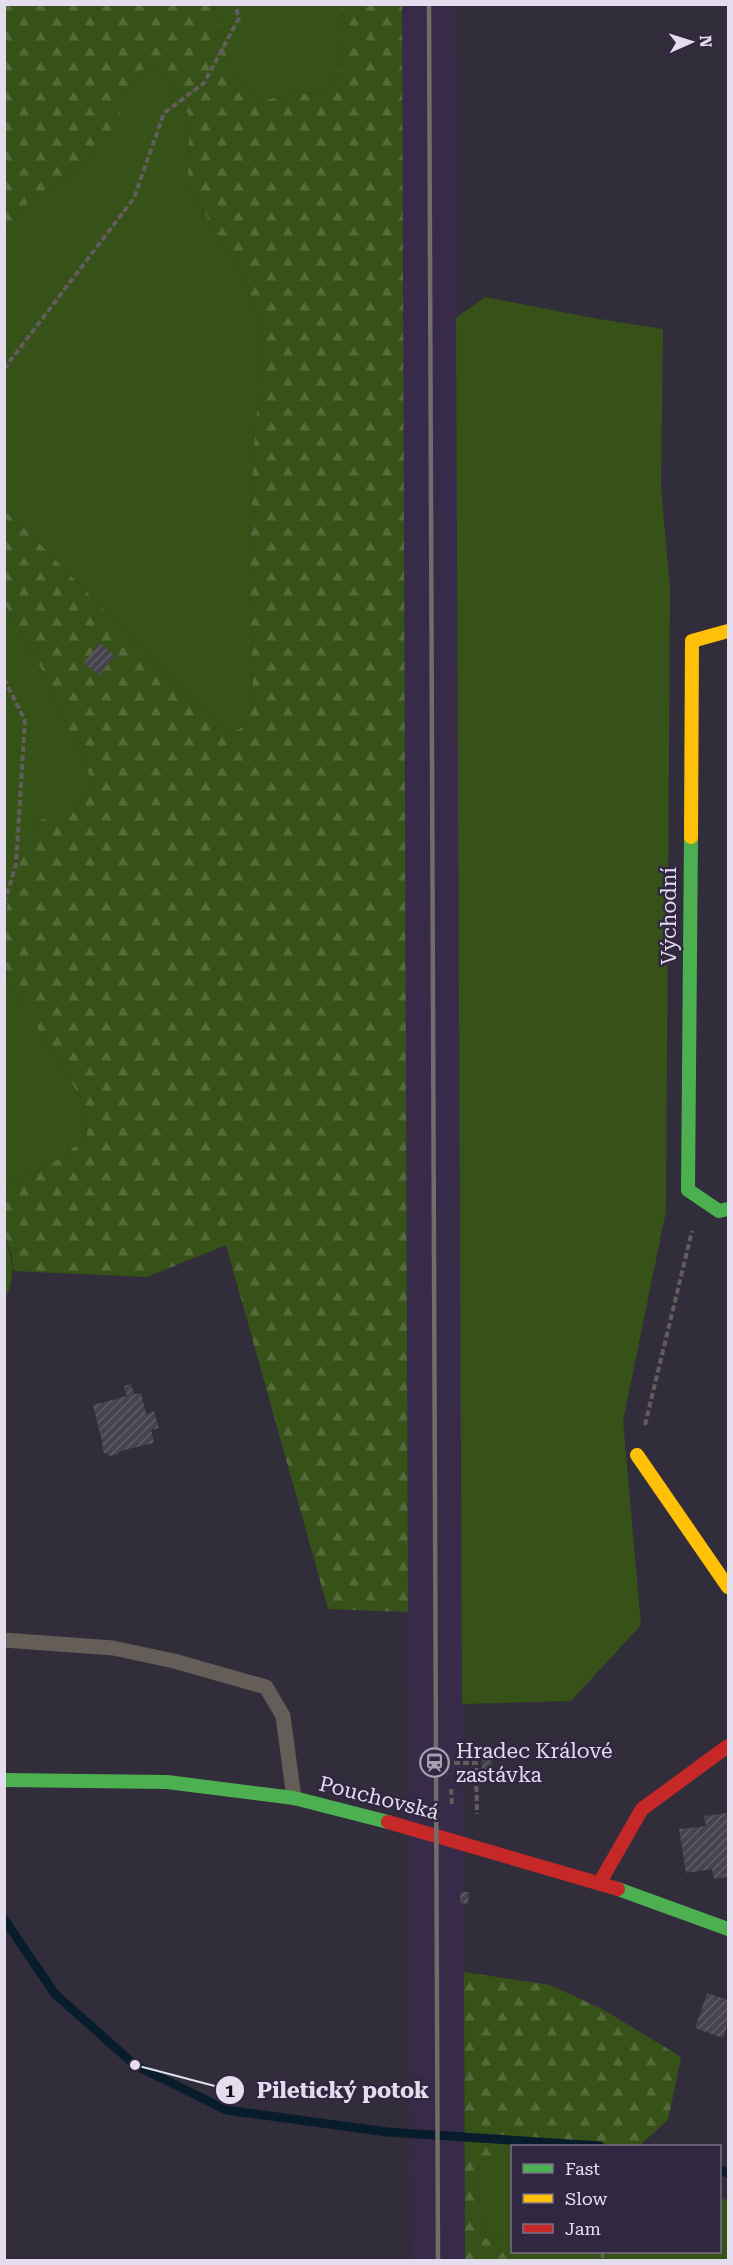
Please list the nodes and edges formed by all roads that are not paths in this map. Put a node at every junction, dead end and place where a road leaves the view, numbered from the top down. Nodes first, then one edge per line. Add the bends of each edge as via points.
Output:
1 (729, 631) edge
2 (724, 1210) edge
3 (637, 1455) road end
4 (729, 1587) edge
5 (4, 1640) edge
6 (729, 1746) edge
7 (4, 1780) edge
8 (294, 1798) junction
9 (600, 1882) junction
10 (729, 1929) edge

1 - 2 street, Východní via 692,641 688,1191
3 - 4 street
5 - 8 lane via 113,1648 266,1687 283,1716
6 - 9 street via 642,1809
7 - 8 street, Pouchovská via 167,1782
8 - 9 street, Pouchovská
9 - 10 street, Pouchovská

